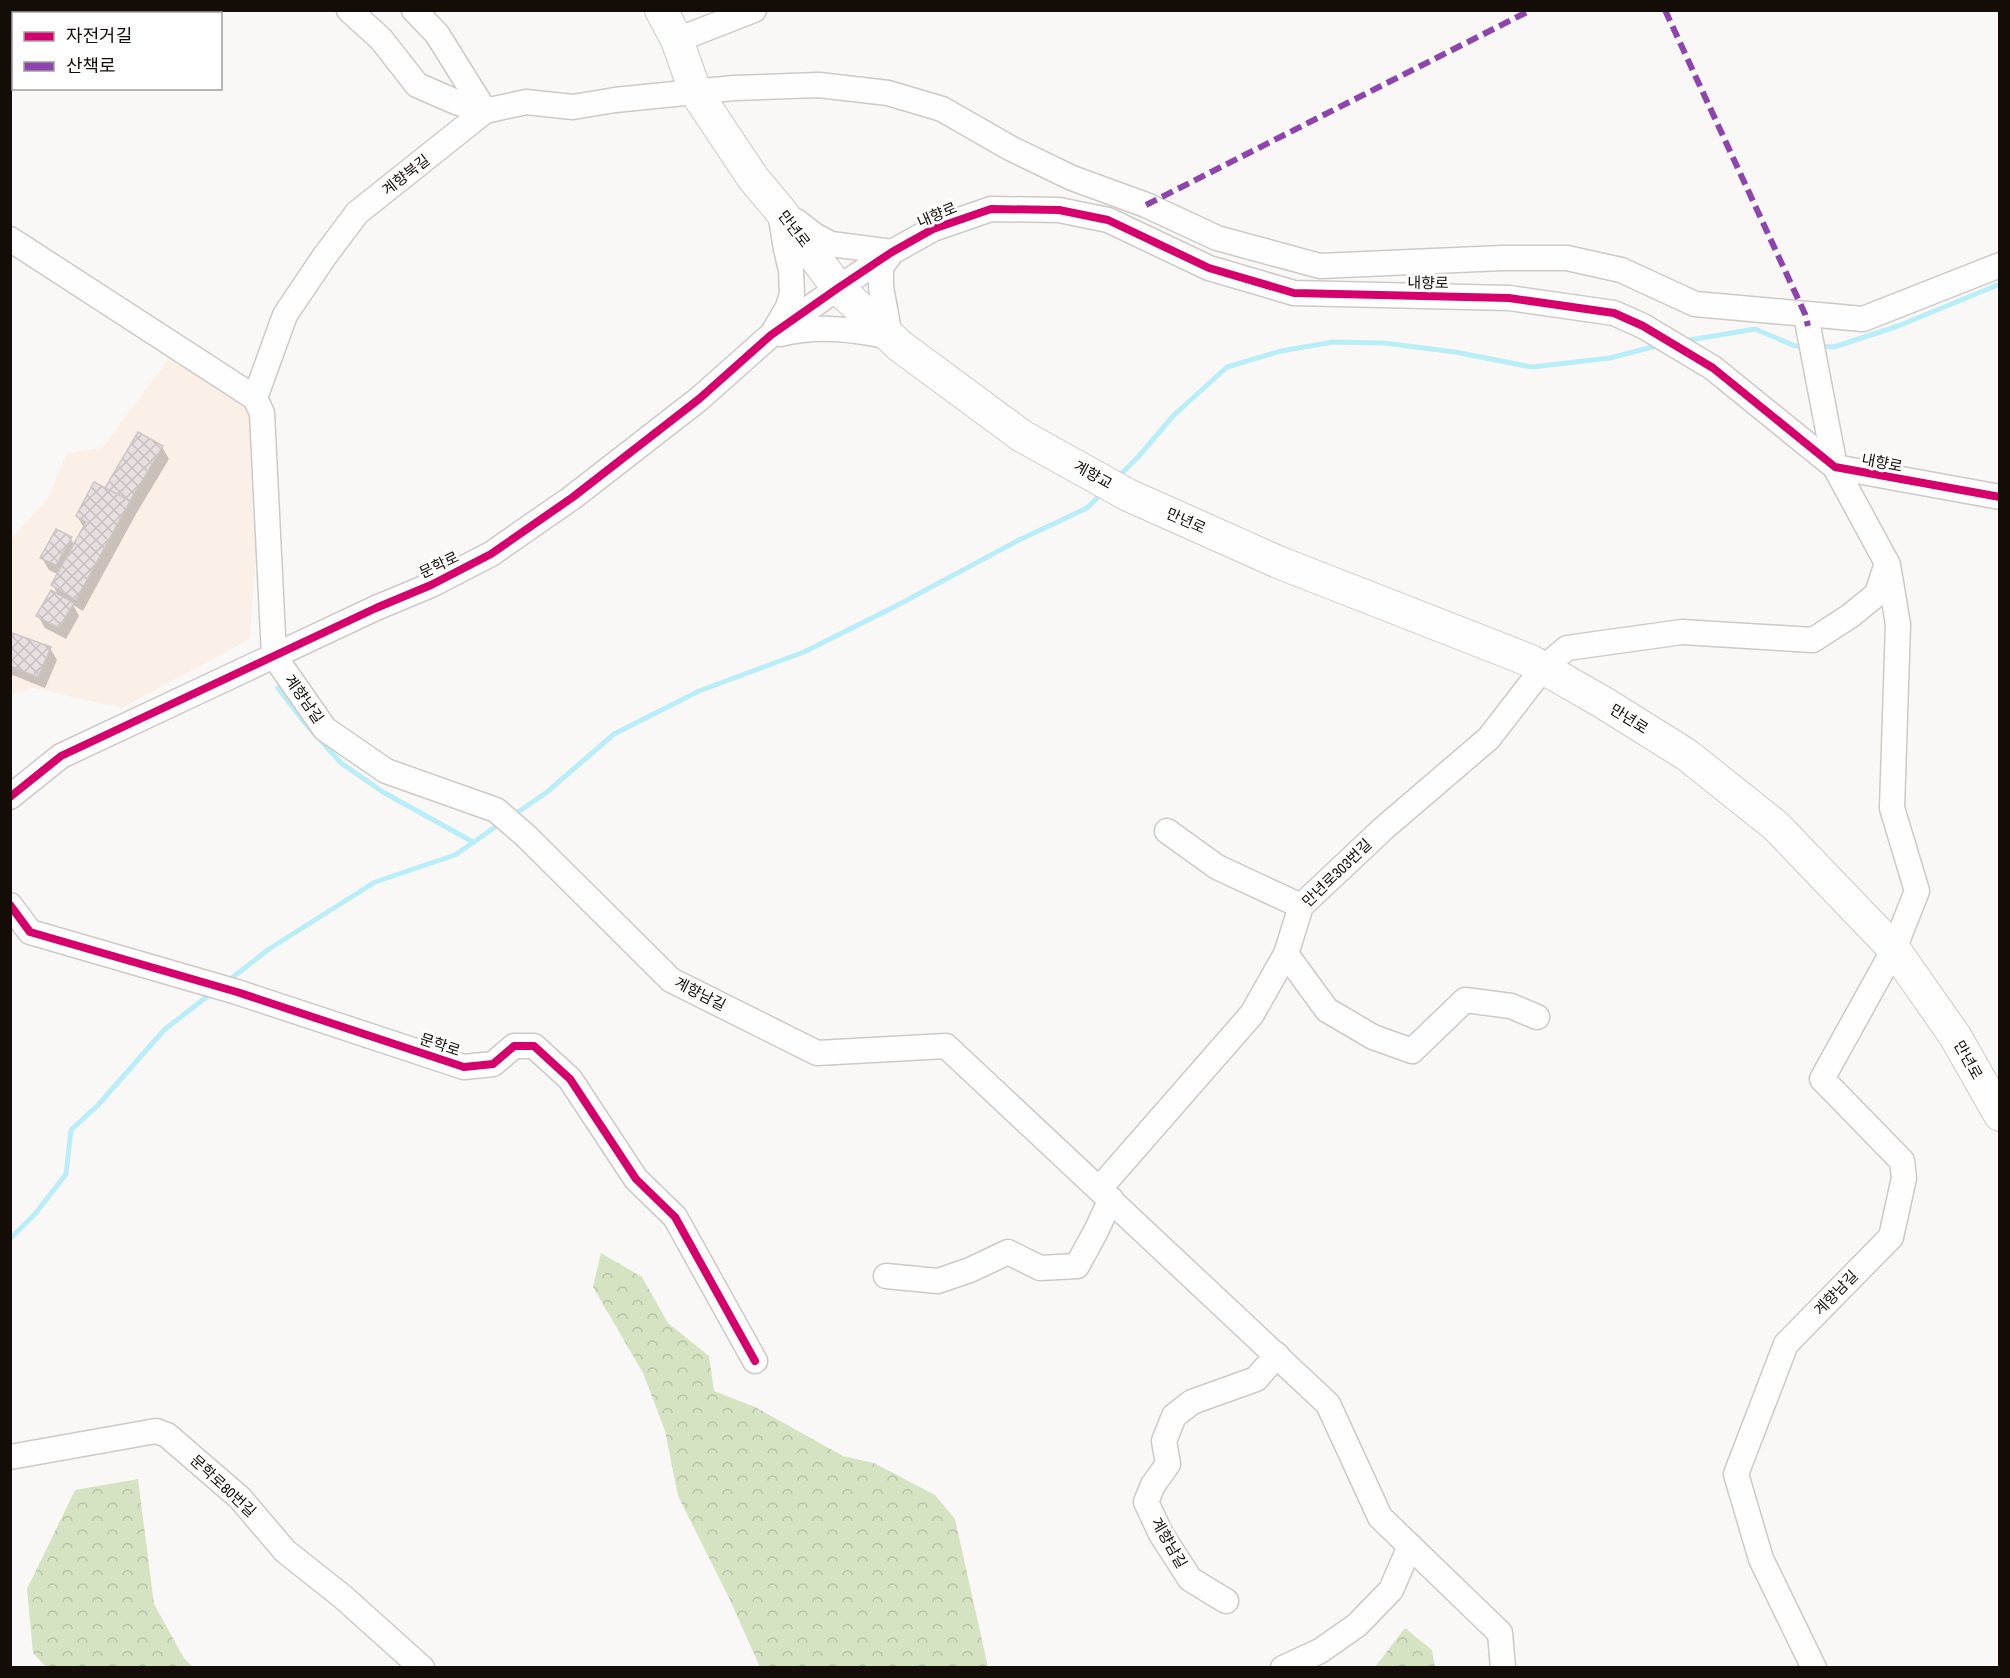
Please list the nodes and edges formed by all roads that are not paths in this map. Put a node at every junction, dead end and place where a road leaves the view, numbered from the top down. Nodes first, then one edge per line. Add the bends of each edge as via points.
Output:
1 (349, 10) edge
2 (414, 10) edge
3 (661, 10) edge
4 (754, 10) edge
5 (677, 40) junction
6 (695, 91) junction
7 (485, 111) junction
8 (779, 209) junction
9 (10, 238) edge
10 (2000, 250) edge
11 (892, 252) junction
12 (2000, 265) edge
13 (838, 288) junction
14 (1838, 316) junction
15 (1808, 326) dead end
16 (771, 336) junction
17 (890, 337) junction
18 (255, 398) junction
19 (1058, 456) joint
20 (1836, 467) junction
21 (1128, 495) joint
22 (2000, 497) edge
23 (1887, 563) junction
24 (274, 656) junction
25 (1543, 668) junction
26 (10, 797) edge
27 (1167, 831) dead end
28 (10, 904) edge
29 (1301, 906) junction
30 (1894, 950) junction
31 (1286, 954) junction
32 (1537, 1017) dead end
33 (2000, 1115) edge
34 (1105, 1194) junction
35 (886, 1276) dead end
36 (1276, 1355) junction
37 (755, 1361) dead end
38 (10, 1457) edge
39 (1410, 1546) junction
40 (1226, 1601) dead end
41 (422, 1668) edge
42 (1283, 1668) edge
43 (1503, 1668) edge
44 (1814, 1668) edge

1 - 7 street via 381,39 417,85
2 - 7 street via 437,34
3 - 5 main road, 만년로
4 - 5 street
5 - 6 main road, 만년로
6 - 7 street via 573,107 526,102
6 - 8 main road, 만년로 via 753,178
6 - 14 street via 819,85 888,93 942,109 1072,178 1146,205 1217,238 1320,266 1567,258 1621,270 1695,304
7 - 18 street, 계향북길 via 357,213 285,315
8 - 11 street via 831,244
8 - 13 main road, 만년로
8 - 16 street via 792,294
9 - 18 street
10 - 14 street
11 - 13 street, 내향로
11 - 17 street via 881,267
11 - 20 street, 내향로 via 933,229 991,209 1059,210 1107,220 1209,268 1294,293 1509,298 1614,313 1644,326 1713,368
12 - 14 street via 1863,319
13 - 16 street, 문학로
13 - 17 main road, 만년로
15 - 20 street
16 - 17 street via 809,328 837,328
16 - 24 street, 문학로 via 654,435 491,554
17 - 19 main road, 만년로 via 1022,436
18 - 24 street via 262,413
19 - 21 main road, 계향교
20 - 22 street, 내향로
20 - 23 street
21 - 25 main road, 만년로 via 1278,562
23 - 25 street, 만년로303번길 via 1877,594 1813,640 1682,632 1567,648
23 - 30 street via 1898,624 1892,808 1917,891
24 - 26 street, 문학로 via 61,756
24 - 34 street, 계향남길 via 325,729 386,771 496,810 671,980 817,1053 946,1046
25 - 29 street, 만년로303번길 via 1488,738
25 - 30 main road, 만년로 via 1687,755 1776,825
27 - 29 street via 1217,867
28 - 37 street, 문학로 via 30,932 237,992 464,1067 493,1064 514,1046 534,1046 570,1079 636,1179 675,1217
29 - 31 street, 만년로303번길
30 - 33 main road, 만년로 via 1955,1036
30 - 44 street, 계향남길 via 1822,1079 1902,1161 1904,1178 1891,1236 1786,1344 1736,1474 1761,1559
31 - 32 street via 1327,1010 1373,1037 1412,1051 1465,1000 1511,1006
31 - 34 street, 만년로303번길 via 1252,1014
34 - 35 street via 1096,1231 1077,1266 1040,1268 1008,1252 938,1281
34 - 36 street, 계향남길
36 - 39 street, 계향남길 via 1328,1404 1380,1517
36 - 40 street, 계향남길 via 1256,1379 1192,1402 1174,1416 1164,1441 1168,1464 1146,1502 1190,1579
38 - 41 street, 문학로80번길 via 156,1431 167,1435 240,1498 285,1551
39 - 42 street via 1391,1590 1356,1625 1320,1651
39 - 43 street, 계향남길 via 1500,1633

